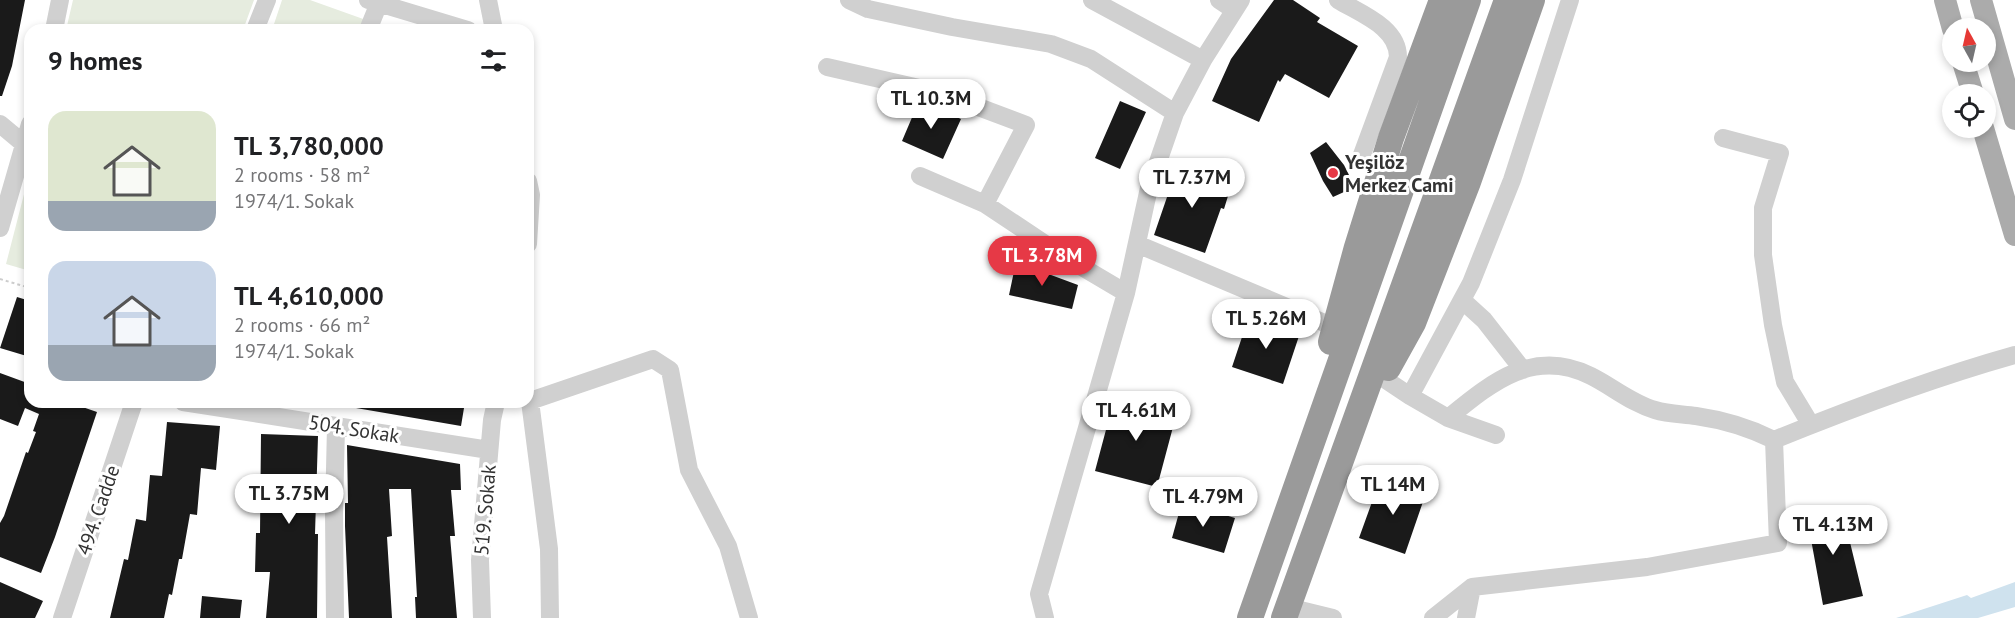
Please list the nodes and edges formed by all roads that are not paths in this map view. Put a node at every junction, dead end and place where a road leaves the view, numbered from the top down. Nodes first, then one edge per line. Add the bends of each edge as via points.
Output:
1 (60, 0) edge
2 (267, 0) edge
3 (488, 0) edge
4 (849, 0) edge
5 (1092, 0) edge
6 (1219, 0) edge
7 (1338, 0) edge
8 (1442, 0) edge
9 (1468, 0) edge
10 (1507, 0) edge
11 (1532, 0) edge
12 (1570, 0) edge
13 (1945, 0) edge
14 (1981, 0) edge
15 (373, 2) edge
16 (1238, 5) edge
17 (1950, 18) edge
18 (55, 24) edge
19 (257, 24) edge
20 (369, 24) edge
21 (448, 24) edge
22 (493, 24) edge
23 (1203, 60) junction
24 (827, 67) dead end
25 (1174, 113) junction
26 (2015, 118) edge
27 (0, 124) edge
28 (1723, 138) dead end
29 (1986, 138) edge
30 (24, 144) joint
31 (1360, 160) dead end
32 (920, 176) dead end
33 (985, 204) junction
34 (0, 228) edge
35 (2015, 235) edge
36 (1137, 244) junction
37 (1126, 293) junction
38 (1462, 300) junction
39 (1334, 327) junction
40 (2015, 355) edge
41 (1523, 370) junction
42 (1383, 378) junction
43 (1410, 396) junction
44 (534, 397) edge
45 (132, 408) edge
46 (221, 408) edge
47 (495, 408) edge
48 (530, 408) edge
49 (1448, 418) junction
50 (1811, 425) junction
51 (336, 426) junction
52 (1496, 435) dead end
53 (1774, 440) junction
54 (1344, 447) junction
55 (489, 450) junction
56 (1306, 458) junction
57 (1472, 587) junction
58 (1286, 613) edge
59 (62, 618) edge
60 (335, 618) edge
61 (483, 618) edge
62 (550, 618) edge
63 (749, 618) edge
64 (1045, 618) edge
65 (1250, 618) edge
66 (1333, 618) edge
67 (1433, 618) edge
68 (1466, 618) edge

1 - 18 street
2 - 19 street
3 - 22 street
4 - 25 street via 868,9 1052,44 1091,60
5 - 23 street
6 - 16 street
7 - 31 street via 1387,31 1398,52
8 - 39 highway via 1391,138
9 - 56 highway
10 - 54 highway
11 - 42 highway via 1413,323
12 - 38 street via 1512,180
13 - 17 main road
14 - 26 main road
15 - 20 street
15 - 21 street
16 - 23 street
23 - 25 street
24 - 33 street via 941,93 1026,125
25 - 36 street via 1149,188
27 - 30 street
28 - 50 street via 1780,153 1763,208 1763,255 1785,382
29 - 35 main road
30 - 34 street
32 - 33 street
33 - 37 street
36 - 37 street
36 - 39 street
37 - 64 street via 1039,594
38 - 41 street via 1484,320
38 - 43 street
39 - 56 highway
40 - 50 street
41 - 49 street via 1484,389
41 - 53 street via 1548,365 1573,368 1640,405 1747,427
42 - 43 street
42 - 54 highway
43 - 49 street
44 - 63 street via 653,359 670,370 689,470 728,546
45 - 59 street, 494. Cadde
46 - 51 street, 504. Sokak
47 - 55 street, 519. Sokak
48 - 62 street via 549,549
49 - 52 street
50 - 53 street
51 - 55 street, 504. Sokak
51 - 60 street
53 - 57 street via 1778,543 1647,567
54 - 58 highway
55 - 61 street, 519. Sokak via 480,560
56 - 65 highway
57 - 67 street
57 - 68 street
58 - 66 street

